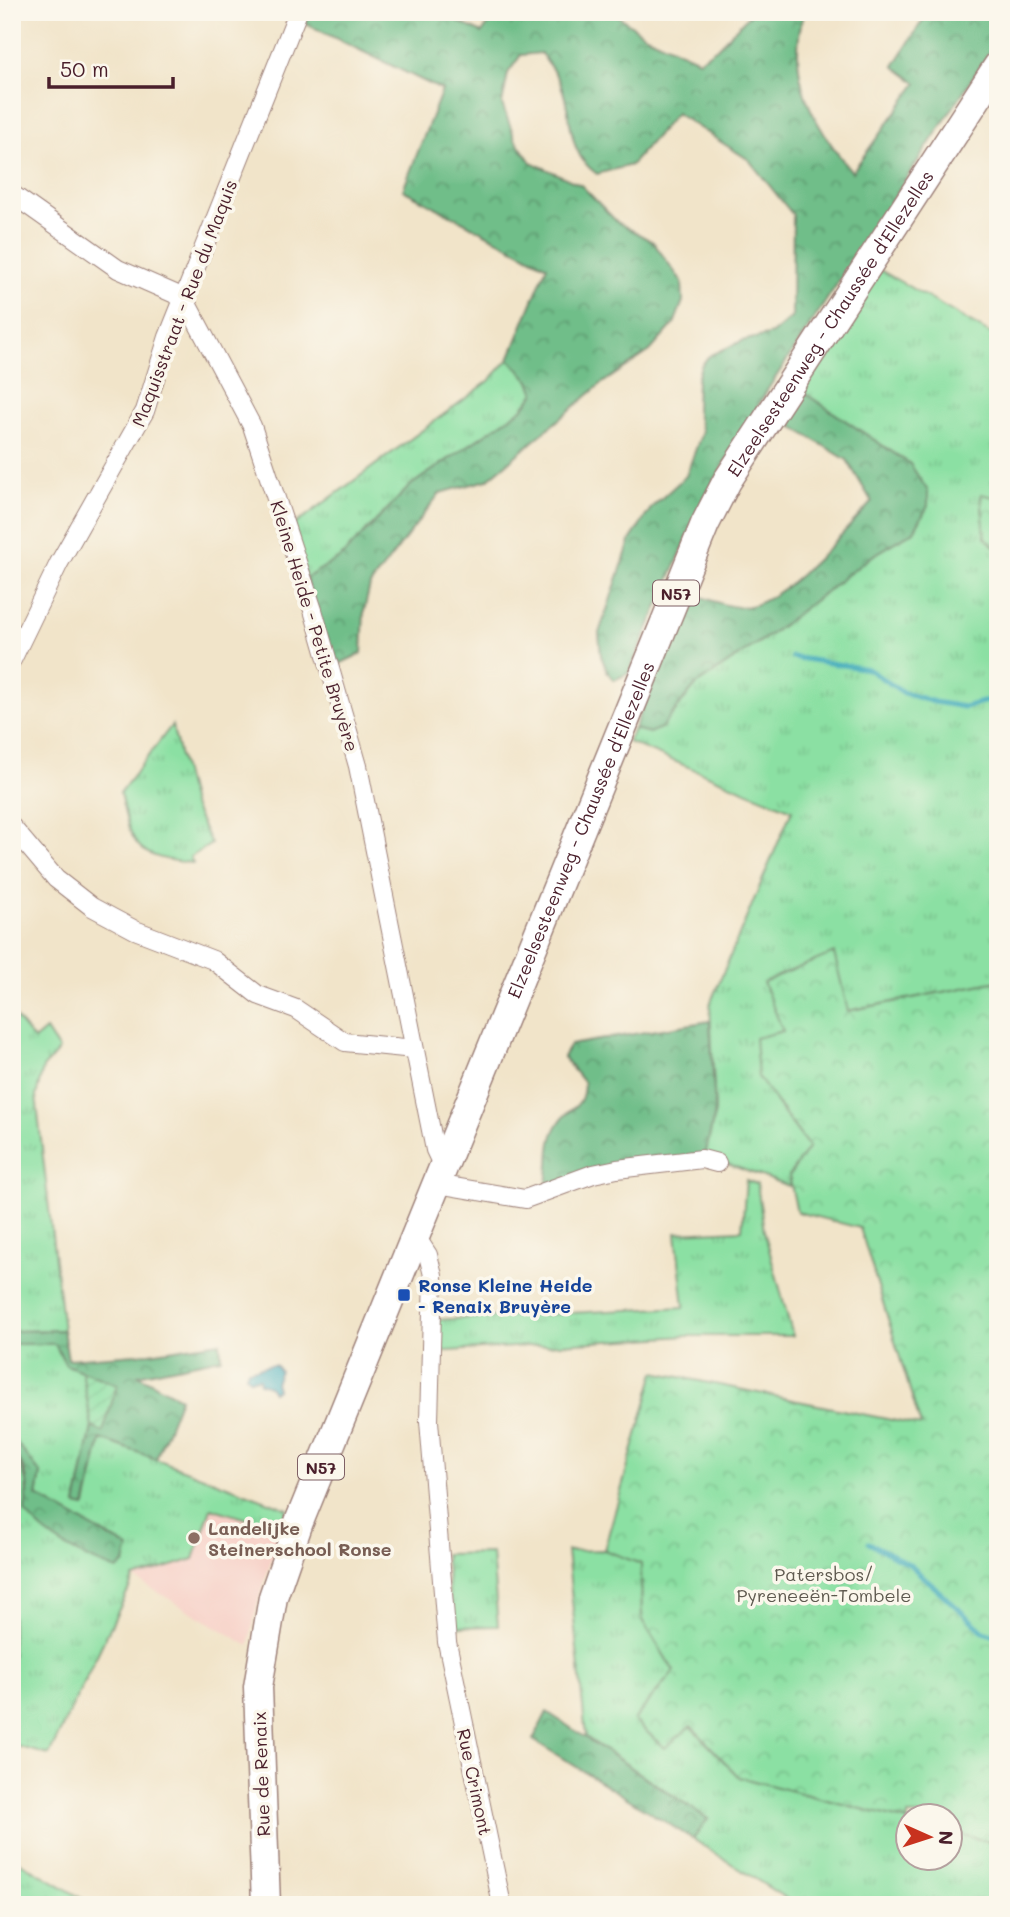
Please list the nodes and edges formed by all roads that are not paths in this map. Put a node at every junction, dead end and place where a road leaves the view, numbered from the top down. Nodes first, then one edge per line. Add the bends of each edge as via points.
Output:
1 (298, 12) edge
2 (998, 66) edge
3 (12, 194) edge
4 (184, 298) junction
5 (12, 660) edge
6 (12, 827) edge
7 (414, 1049) junction
8 (717, 1163) dead end
9 (440, 1175) junction
10 (415, 1235) junction
11 (263, 1643) joint
12 (266, 1905) edge
13 (502, 1905) edge

1 - 4 street, Maquisstraat - Rue du Maquis
2 - 9 main road, Elzeelsesteenweg - Chaussée d'Ellezelles / N57 via 721,491
3 - 4 street via 118,269
4 - 5 street, Maquisstraat - Rue du Maquis via 145,411 59,564
4 - 7 street, Kleine Heide - Petite Bruyère via 252,426 313,610 358,766
6 - 7 street via 57,879 135,930 213,960 258,995 296,1009 345,1042
7 - 9 street, Kleine Heide - Petite Bruyère
8 - 9 street via 702,1159 617,1169 525,1199
9 - 10 main road, Elzeelsesteenweg - Chaussée d'Ellezelles / N57
10 - 11 main road, Elzeelsesteenweg - Chaussée d'Ellezelles / N57 via 299,1522 273,1597
10 - 13 street, Rue Crimont via 428,1255 433,1275 429,1422 450,1660
11 - 12 main road, Rue de Renaix / N57 via 258,1713

